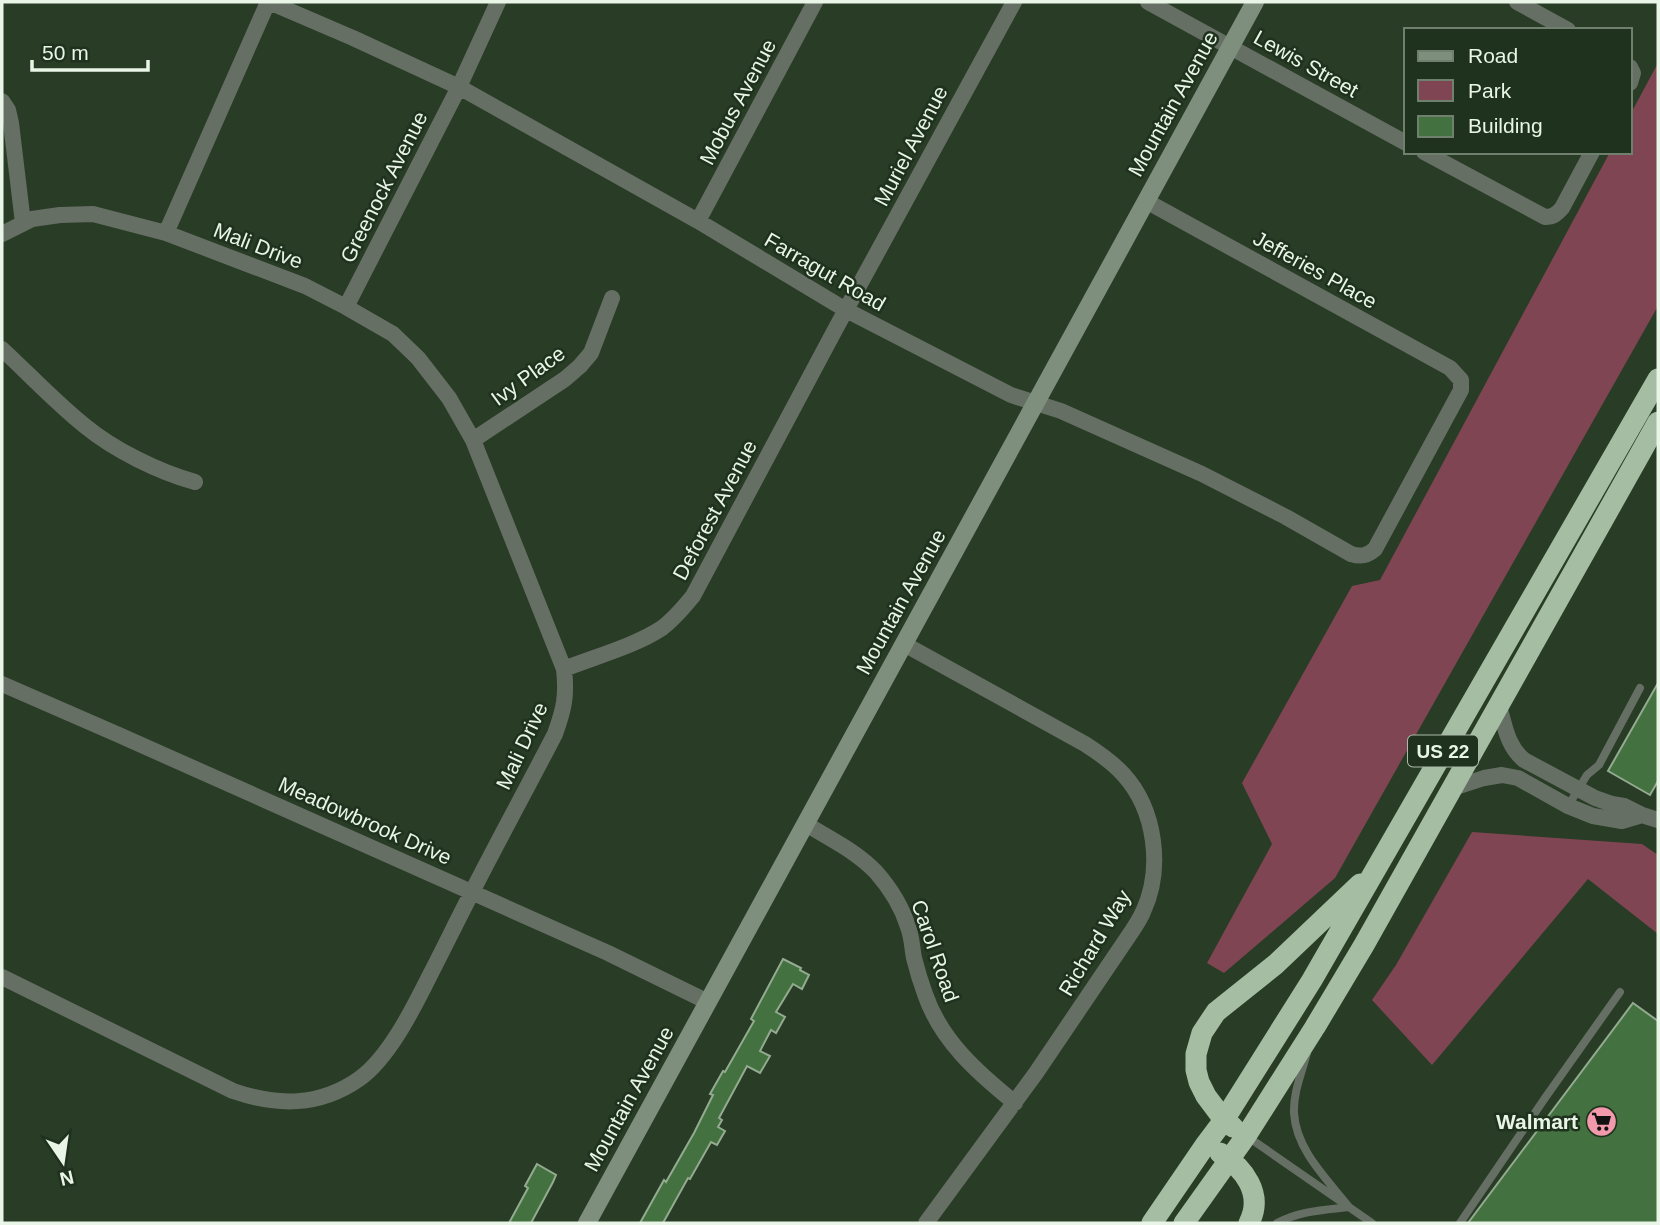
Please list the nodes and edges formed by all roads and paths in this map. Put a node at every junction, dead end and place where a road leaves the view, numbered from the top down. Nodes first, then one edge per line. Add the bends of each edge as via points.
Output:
1 (269, 2) edge
2 (498, 2) edge
3 (815, 2) edge
4 (1014, 2) edge
5 (1148, 2) edge
6 (1255, 2) edge
7 (1517, 2) edge
8 (1563, 28) edge
9 (1231, 47) junction
10 (459, 87) junction
11 (2, 101) edge
12 (1404, 142) edge
13 (1428, 154) edge
14 (1591, 154) edge
15 (1146, 201) junction
16 (698, 221) junction
17 (23, 223) junction
18 (166, 233) junction
19 (2, 234) edge
20 (612, 298) dead end
21 (345, 307) junction
22 (846, 310) junction
23 (2, 349) edge
24 (1658, 379) edge
25 (1036, 402) junction
26 (1658, 422) edge
27 (473, 440) junction
28 (195, 482) dead end
29 (1368, 555) joint
30 (904, 644) junction
31 (564, 669) junction
32 (2, 684) edge
33 (1640, 688) dead end
34 (1499, 706) junction
35 (1453, 788) junction
36 (1578, 790) junction
37 (1602, 800) junction
38 (1568, 806) junction
39 (1642, 815) junction
40 (1597, 817) junction
41 (1658, 820) edge
42 (806, 824) junction
43 (1376, 869) junction
44 (472, 892) junction
45 (2, 977) edge
46 (1620, 992) dead end
47 (708, 1002) junction
48 (1315, 1027) junction
49 (1015, 1103) junction
50 (1224, 1121) junction
51 (1246, 1136) junction
52 (1206, 1144) junction
53 (1229, 1159) junction
54 (1349, 1207) junction
55 (587, 1223) edge
56 (926, 1223) edge
57 (1152, 1223) edge
58 (1184, 1223) edge
59 (1250, 1223) edge
60 (1277, 1223) edge
61 (1372, 1223) edge
62 (1460, 1223) edge

1 - 10 street, Farragut Road
1 - 18 street
2 - 10 street, Greenock Avenue
3 - 16 street, Mobus Avenue
4 - 22 street, Muriel Avenue
5 - 9 street, Lewis Street
6 - 9 street, Mountain Avenue
7 - 8 street
9 - 12 street, Lewis Street
9 - 15 street, Mountain Avenue
10 - 16 street, Farragut Road
10 - 21 street, Greenock Avenue
11 - 17 street via 11,123
13 - 14 street via 1545,217 1562,208
15 - 25 street, Mountain Avenue
15 - 29 street, Jefferies Place via 1450,368 1461,380 1461,390 1375,550
16 - 22 street, Farragut Road
17 - 18 street, Mali Drive via 93,214
17 - 19 street, Mali Drive
18 - 21 street, Mali Drive via 305,286
20 - 27 street, Ivy Place via 591,353 580,366
21 - 27 street, Mali Drive via 393,334 418,358
22 - 25 street, Farragut Road via 1011,395
22 - 31 street, Deforest Avenue via 694,596 663,627 643,639
23 - 28 street via 86,427 131,456
24 - 43 highway, US 22
25 - 29 street, Farragut Road via 1202,474 1351,554
25 - 30 street, Mountain Avenue
26 - 34 highway, US 22
27 - 31 street, Mali Drive
30 - 42 street, Mountain Avenue
30 - 49 street, Richard Way via 1108,759 1140,798 1149,823 1154,870 1143,912
31 - 44 street, Mali Drive via 564,708 555,734
32 - 44 street, Meadowbrook Drive
33 - 36 lane via 1599,765
34 - 35 highway, US 22
34 - 36 street via 1515,752
35 - 38 street via 1502,775 1518,778
35 - 48 highway, US 22
36 - 37 street
36 - 38 lane
37 - 39 street
37 - 40 lane
38 - 40 street
39 - 40 street via 1622,821
39 - 41 street
42 - 47 street, Mountain Avenue
42 - 49 street, Carol Road via 859,856 884,883 902,911 925,996 939,1024 964,1059
43 - 50 highway, US 22
43 - 50 highway via 1276,964 1216,1012 1202,1033 1196,1070 1206,1096
44 - 45 street, Mali Drive via 409,1016 376,1063 341,1090 304,1100 256,1099 233,1091
44 - 47 street, Meadowbrook Drive
46 - 62 lane
47 - 55 street, Mountain Avenue
48 - 51 highway, US 22
48 - 54 lane via 1294,1111 1306,1151
49 - 56 street, Richard Way
50 - 51 highway
50 - 52 highway, US 22
51 - 53 highway, US 22
51 - 54 lane
52 - 53 highway
52 - 57 highway, US 22
53 - 58 highway, US 22
53 - 59 highway via 1244,1172 1252,1188 1255,1202
54 - 60 lane via 1296,1214
54 - 61 lane

